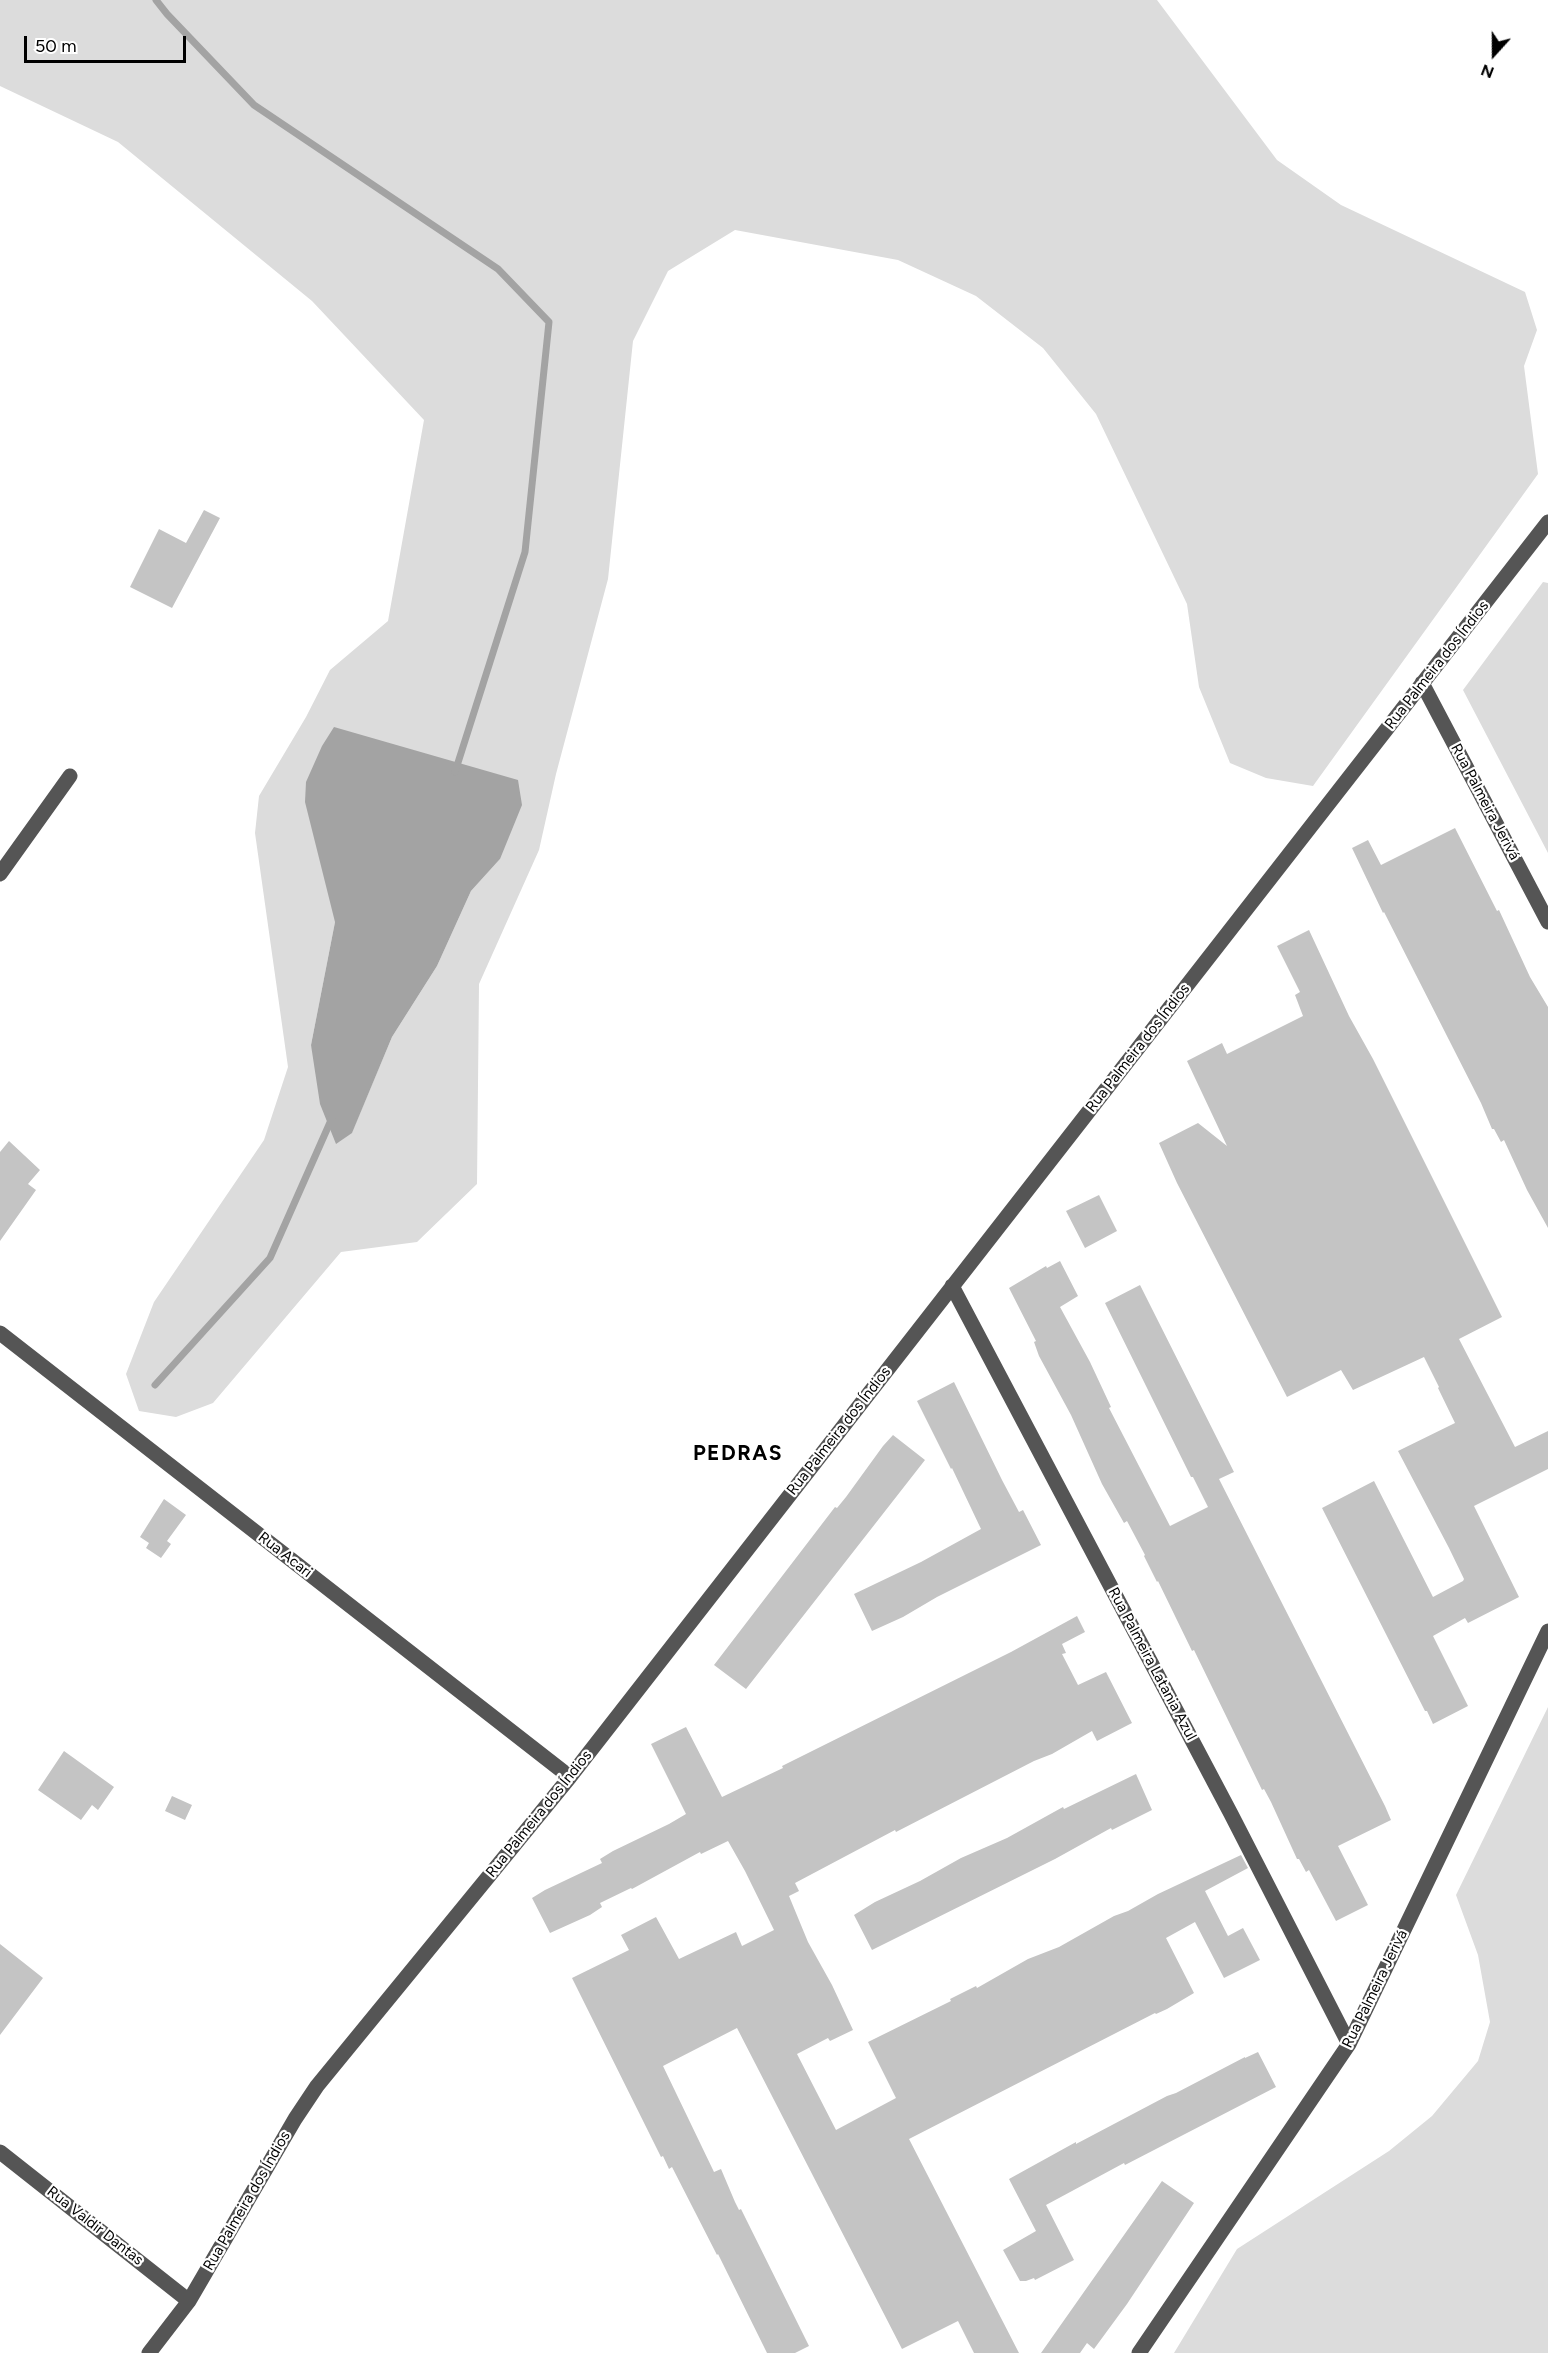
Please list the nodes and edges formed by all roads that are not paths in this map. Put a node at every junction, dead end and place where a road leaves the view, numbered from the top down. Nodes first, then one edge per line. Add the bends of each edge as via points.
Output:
1 (1548, 522) edge
2 (1422, 683) junction
3 (70, 776) dead end
4 (0, 874) edge
5 (1548, 922) edge
6 (952, 1286) junction
7 (0, 1333) edge
8 (1548, 1631) edge
9 (570, 1777) junction
10 (1349, 2044) junction
11 (0, 2152) edge
12 (189, 2301) junction
13 (149, 2353) edge
14 (1139, 2353) edge

1 - 2 street, Rua Palmeira dos Índios
2 - 5 street, Rua Palmeira Jerivá
2 - 6 street, Rua Palmeira dos Índios
3 - 4 street
6 - 9 street, Rua Palmeira dos Índios
6 - 10 street, Rua Palmeira Latania Azul
7 - 9 street, Rua Acari
8 - 10 street, Rua Palmeira Jerivá
9 - 12 street, Rua Palmeira dos Índios via 317,2086
10 - 14 street, Rua Palmeira Jerivá
11 - 12 street, Rua Valdir Dantas
12 - 13 street, Rua Palmeira dos Índios

